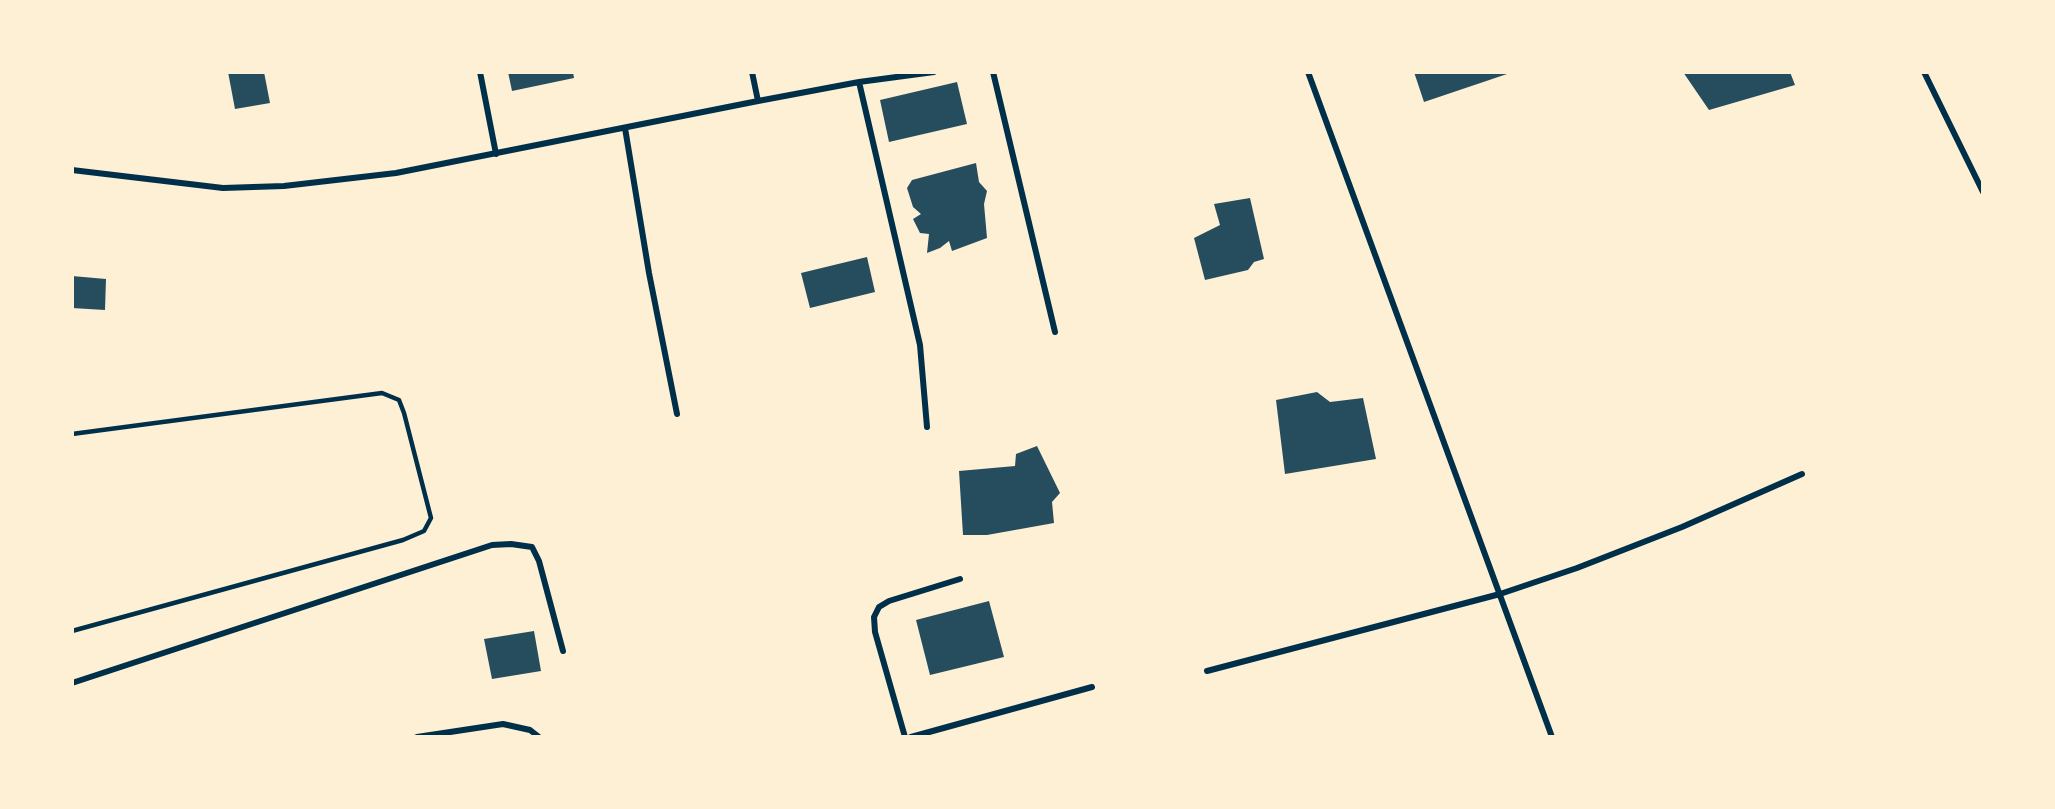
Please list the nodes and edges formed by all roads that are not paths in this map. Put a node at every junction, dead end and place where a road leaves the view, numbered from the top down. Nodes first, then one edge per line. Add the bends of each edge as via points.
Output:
1 (480, 72) edge
2 (752, 72) edge
3 (934, 72) edge
4 (993, 72) edge
5 (1308, 72) edge
6 (1924, 72) edge
7 (859, 82) junction
8 (758, 101) junction
9 (625, 128) junction
10 (496, 154) junction
11 (72, 170) edge
12 (1983, 192) edge
13 (1055, 332) dead end
14 (677, 414) dead end
15 (927, 427) dead end
16 (72, 434) edge
17 (1802, 474) dead end
18 (960, 579) dead end
19 (1500, 594) junction
20 (72, 631) edge
21 (563, 651) dead end
22 (1207, 671) dead end
23 (72, 683) edge
24 (1092, 687) dead end
25 (417, 737) edge
26 (539, 737) edge
27 (905, 737) edge
28 (912, 737) edge
29 (1552, 737) edge

1 - 10 street
2 - 8 street
3 - 7 street
4 - 13 street
5 - 19 street
6 - 12 street
7 - 8 street
7 - 15 street via 920,345
8 - 9 street
9 - 10 street
9 - 14 street
10 - 11 street via 396,173 284,186 223,188
16 - 20 lane via 382,393 399,400 404,412 431,518 424,531 403,540
17 - 19 street via 1682,527
18 - 27 street via 889,601 879,607 874,617
19 - 22 street
19 - 29 street
21 - 23 street via 532,547 492,545
24 - 28 street
25 - 26 street via 503,724 530,730

